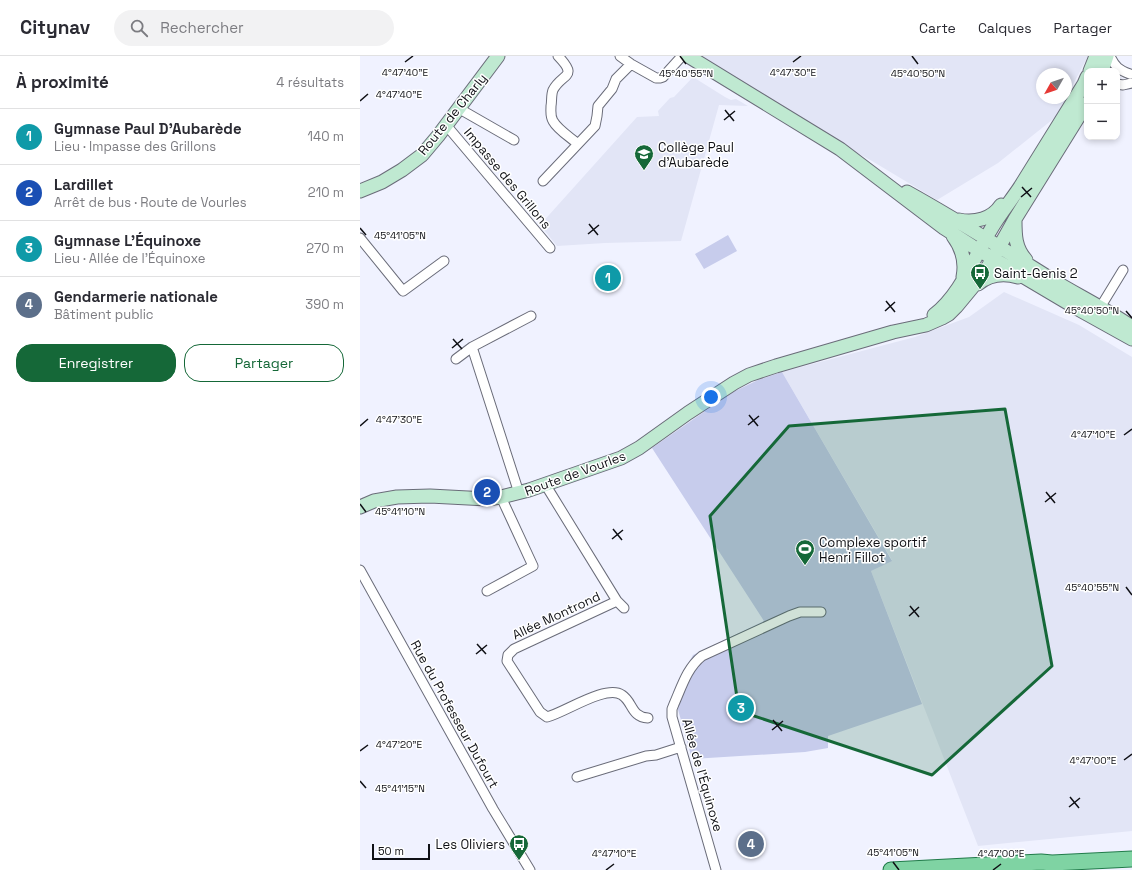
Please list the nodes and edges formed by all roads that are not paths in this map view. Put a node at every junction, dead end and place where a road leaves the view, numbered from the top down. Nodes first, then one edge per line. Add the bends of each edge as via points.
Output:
1 (498, 56) edge
2 (558, 56) edge
3 (620, 56) edge
4 (682, 56) edge
5 (1096, 56) edge
6 (1107, 56) edge
7 (1110, 56) edge
8 (631, 64) junction
9 (1091, 68) edge
10 (1096, 68) edge
11 (1103, 68) edge
12 (1120, 76) edge
13 (1131, 77) edge
14 (1084, 84) edge
15 (1120, 84) edge
16 (1086, 104) edge
17 (458, 108) junction
18 (1080, 115) junction
19 (1061, 121) junction
20 (446, 125) junction
21 (514, 140) dead end
22 (578, 144) junction
23 (874, 174) junction
24 (543, 181) dead end
25 (1020, 187) junction
26 (360, 191) edge
27 (955, 219) junction
28 (1015, 219) junction
29 (944, 228) junction
30 (360, 238) edge
31 (550, 248) dead end
32 (989, 248) junction
33 (444, 261) dead end
34 (1033, 267) junction
35 (1123, 270) dead end
36 (1026, 279) junction
37 (1052, 279) junction
38 (967, 284) junction
39 (1097, 313) junction
40 (531, 316) dead end
41 (1132, 327) edge
42 (1132, 339) edge
43 (472, 347) junction
44 (456, 359) dead end
45 (545, 484) junction
46 (519, 493) junction
47 (501, 497) junction
48 (361, 505) edge
49 (360, 570) edge
50 (487, 591) dead end
51 (617, 601) junction
52 (624, 608) dead end
53 (821, 612) dead end
54 (648, 718) dead end
55 (681, 747) junction
56 (577, 777) dead end
57 (1132, 851) edge
58 (1132, 859) edge
59 (1041, 862) junction
60 (952, 868) edge
61 (530, 870) edge
62 (716, 870) edge
63 (891, 870) edge

1 - 17 street, Route de Charly
2 - 22 street via 566,64 568,72 553,92 551,117
3 - 8 street
4 - 8 street via 660,78
4 - 23 street via 840,149
5 - 9 street
5 - 10 street
6 - 11 street
7 - 13 street via 1115,66
8 - 22 street via 616,78 612,89 598,106 594,126
12 - 13 street
13 - 15 street via 1123,85
14 - 19 street, Route de Vourles
16 - 18 street, Route de Vourles
17 - 20 street, Route de Charly
17 - 21 street
18 - 19 street
18 - 28 street, Route de Vourles
19 - 25 street, Route de Vourles
20 - 26 street, Route de Charly via 422,155 382,182
20 - 31 street, Impasse des Grillons
22 - 24 street
23 - 27 street
23 - 29 street
25 - 27 street via 992,215 973,221
25 - 32 street, Route de Vourles via 1003,211
27 - 32 street
28 - 32 street, Route de Vourles
28 - 34 street via 1018,247
29 - 32 street via 961,232
29 - 38 street via 956,240 962,251
30 - 33 street via 403,291
32 - 34 street
32 - 36 street
32 - 37 street via 1029,272
32 - 38 street, Route de Vourles
34 - 37 street
35 - 39 street
36 - 38 street via 995,275
36 - 39 street
37 - 39 street
38 - 45 street, Route de Vourles via 934,315 906,329 749,375 621,458
39 - 41 street
39 - 42 street
40 - 43 street
43 - 44 street
43 - 46 street
45 - 46 street, Route de Vourles
45 - 51 street
46 - 47 street, Route de Vourles
47 - 48 street, Route de Vourles via 397,497
47 - 50 street via 532,566
49 - 61 street, Rue du Professeur Dufourt via 493,810
51 - 52 street
51 - 54 street, Allée Montrond via 514,649 508,655 508,661 540,712 547,717 596,696 615,692 622,695 642,718
53 - 55 street, Allée de l'Équinoxe via 800,612 789,616 709,652 697,661 689,670 672,709
55 - 56 street
55 - 62 street, Allée de l'Équinoxe
57 - 59 main road
58 - 59 main road
59 - 60 main road
60 - 63 main road

